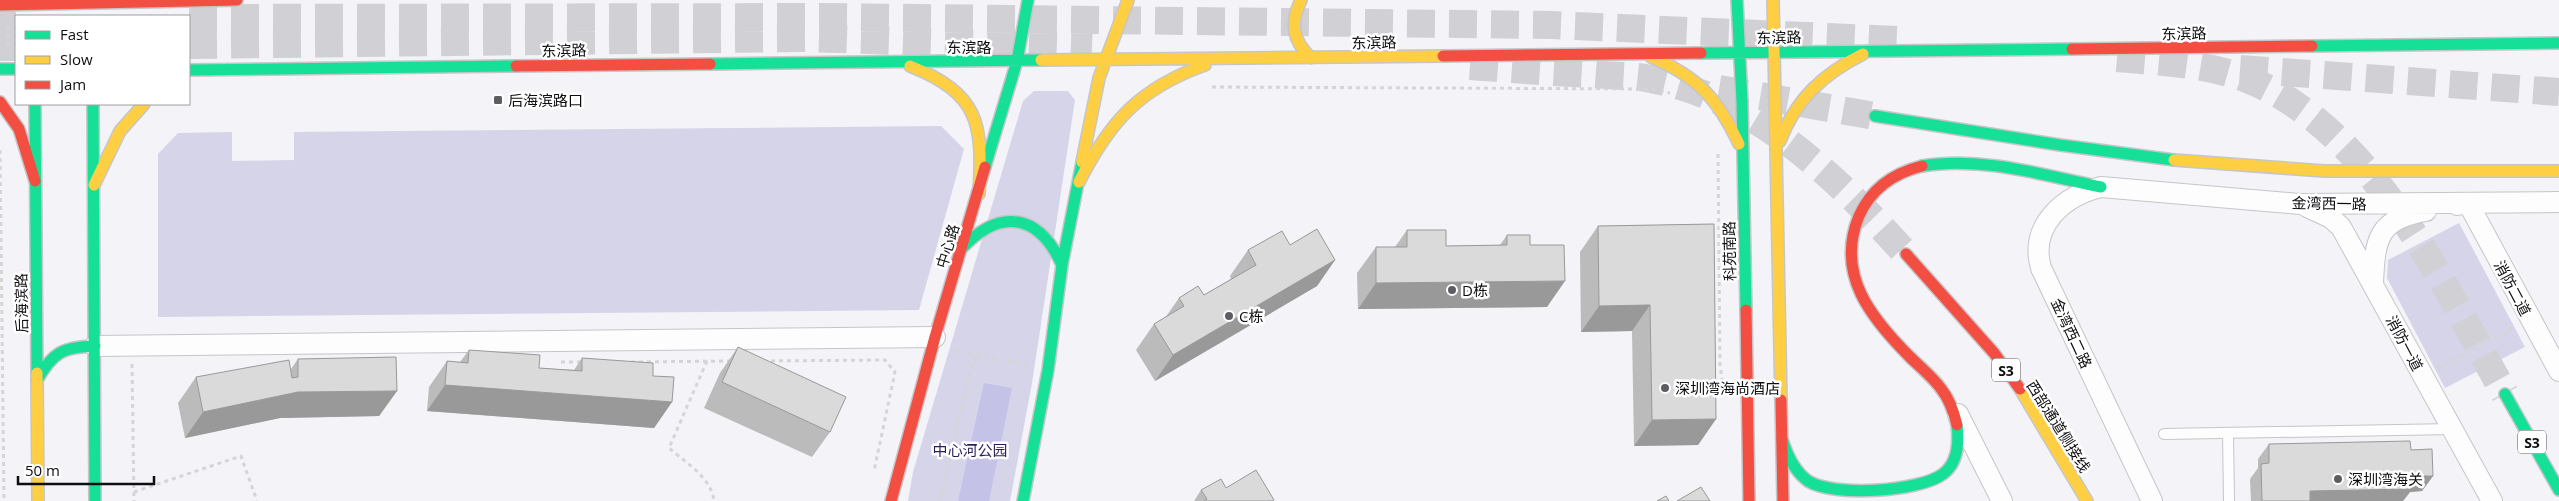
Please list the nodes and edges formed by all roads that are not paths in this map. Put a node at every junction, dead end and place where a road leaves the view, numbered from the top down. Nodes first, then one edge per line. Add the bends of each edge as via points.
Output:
1 (217, 0) edge
2 (238, 0) edge
3 (1028, 0) edge
4 (1128, 0) edge
5 (1301, 0) edge
6 (1737, 0) edge
7 (1773, 0) edge
8 (92, 2) edge
9 (0, 6) edge
10 (36, 7) edge
11 (92, 15) edge
12 (2559, 43) edge
13 (1774, 52) junction
14 (1867, 52) junction
15 (1740, 53) junction
16 (1645, 54) junction
17 (1311, 58) junction
18 (1226, 59) junction
19 (1105, 61) junction
20 (896, 62) junction
21 (1017, 62) junction
22 (0, 69) edge
23 (15, 69) edge
24 (190, 70) edge
25 (214, 70) junction
26 (190, 79) edge
27 (0, 102) edge
28 (35, 105) edge
29 (93, 105) edge
30 (143, 105) edge
31 (1875, 116) tunnel mouth
32 (1743, 152) junction
33 (1776, 152) junction
34 (2559, 171) edge
35 (35, 181) junction
36 (1079, 182) junction
37 (94, 185) junction
38 (2101, 187) junction
39 (979, 194) junction
40 (2559, 202) edge
41 (2468, 203) junction
42 (2300, 204) junction
43 (962, 248) junction
44 (1906, 254) tunnel mouth
45 (1062, 265) junction
46 (2373, 283) junction
47 (936, 337) junction
48 (95, 346) junction
49 (2559, 372) edge
50 (37, 380) junction
51 (2505, 394) tunnel mouth
52 (1950, 401) junction
53 (2453, 429) junction
54 (2228, 433) junction
55 (2164, 434) dead end
56 (1782, 439) junction
57 (2559, 490) edge
58 (38, 501) edge
59 (95, 501) edge
60 (891, 501) edge
61 (1023, 501) edge
62 (1749, 501) edge
63 (1783, 501) edge
64 (2002, 501) edge
65 (2087, 501) edge
66 (2152, 501) edge
67 (2229, 501) edge
68 (2492, 501) edge

1 - 2 main road
1 - 8 main road
3 - 21 main road, 中心路
4 - 19 main road
5 - 17 main road via 1294,11 1294,39
6 - 15 main road, 科苑南路
7 - 13 main road
8 - 10 main road
8 - 11 main road
9 - 10 main road
12 - 14 main road, 东滨路
13 - 14 main road, 东滨路
13 - 15 main road, 东滨路
13 - 33 main road
14 - 33 main road via 1842,63 1819,79 1805,94 1792,111
15 - 16 main road, 东滨路
15 - 32 main road, 科苑南路
16 - 17 main road, 东滨路
16 - 32 main road via 1675,66 1707,90 1731,125
17 - 18 main road, 东滨路
18 - 19 main road, 东滨路
18 - 36 main road via 1186,71 1154,87 1129,106 1094,150
19 - 21 main road, 东滨路
19 - 36 main road
20 - 21 main road, 东滨路
20 - 25 main road, 东滨路
20 - 39 main road via 937,76 957,89 970,106 980,131
21 - 39 main road, 中心路
22 - 23 main road
24 - 25 main road, 东滨路
25 - 26 main road
27 - 35 main road via 20,130
28 - 35 main road, 后海滨路
29 - 37 main road
30 - 37 main road via 123,125
31 - 34 main road via 2101,151 2246,167 2333,171
32 - 62 main road, 科苑南路 via 1749,254
33 - 56 main road via 1774,254
35 - 50 main road, 后海滨路
36 - 45 main road
37 - 48 main road
38 - 42 street, 金湾西一路
38 - 52 main road via 2002,168 1933,164 1898,175 1877,188 1867,200 1855,223 1850,249 1852,274 1858,291 1878,323
38 - 66 street, 金湾西二路 via 2080,193 2053,212 2041,236 2039,260
39 - 43 main road, 中心路
40 - 41 street, 金湾西一路
41 - 42 street, 金湾西一路
41 - 46 street via 2396,218 2384,228 2374,260
41 - 49 street, 消防二道
42 - 46 street, 消防一道 via 2325,214 2341,227
43 - 45 main road via 983,228 1010,220 1036,228 1047,238
43 - 47 main road, 中心路
44 - 65 main road, 西部通道侧接线 / S3 via 1994,353 2029,401
45 - 61 main road via 1048,370
46 - 53 street, 消防一道
47 - 48 street
47 - 60 main road, 中心路
48 - 50 main road via 58,351 47,361
48 - 59 main road
50 - 58 main road, 后海滨路
51 - 57 main road, S3
52 - 56 main road via 1959,436 1953,459 1938,478 1917,485 1835,490 1815,485 1789,460
52 - 64 street via 1969,432
53 - 54 lane
53 - 68 street, 消防一道
54 - 55 lane
54 - 67 lane
56 - 63 main road

